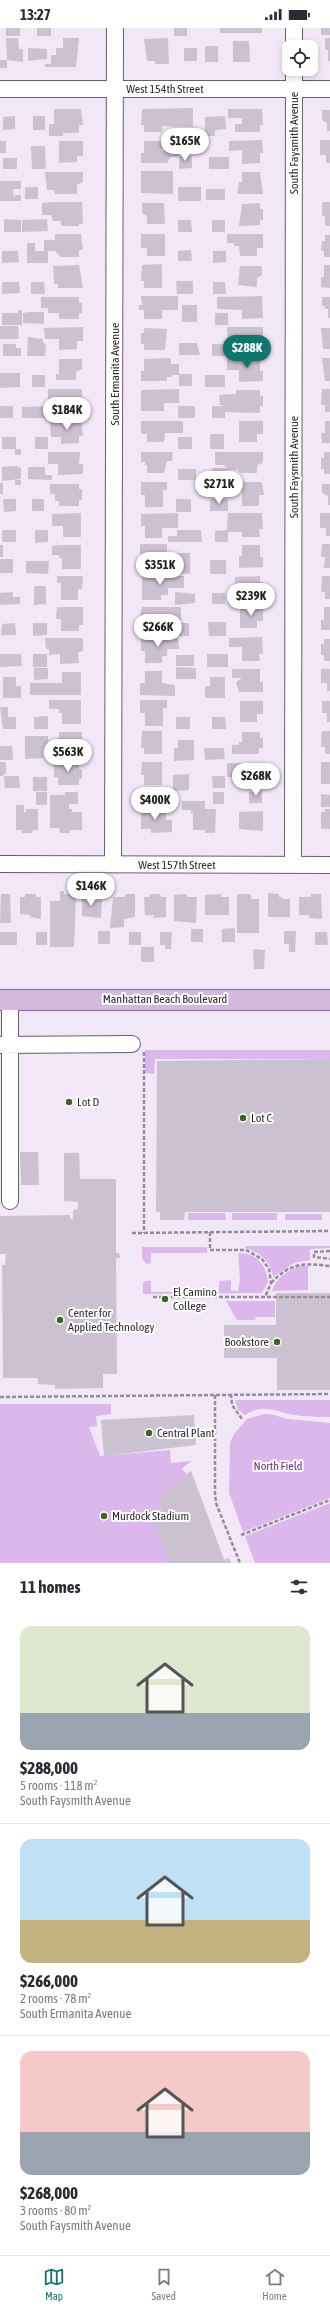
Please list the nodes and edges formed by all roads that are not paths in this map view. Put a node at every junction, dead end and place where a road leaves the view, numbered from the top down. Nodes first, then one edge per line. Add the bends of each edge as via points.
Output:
1 (115, 28) edge
2 (294, 28) edge
3 (294, 40) edge
4 (294, 76) edge
5 (0, 89) edge
6 (116, 89) junction
7 (294, 89) junction
8 (330, 89) edge
9 (0, 864) edge
10 (113, 864) junction
11 (293, 865) junction
12 (330, 865) edge
13 (5, 1000) edge
14 (330, 1000) edge
15 (5, 1044) edge
16 (138, 1047) road end
17 (5, 1166) edge
18 (10, 1201) dead end

1 - 6 street, South Ermanita Avenue
2 - 3 street
4 - 7 street, South Faysmith Avenue
5 - 6 street, West 154th Street
6 - 7 street, West 154th Street
6 - 10 street, South Ermanita Avenue
7 - 8 street, West 154th Street
7 - 11 street, South Faysmith Avenue
9 - 10 street, West 157th Street
10 - 11 street, West 157th Street
11 - 12 street, West 157th Street
13 - 14 main road, Manhattan Beach Boulevard
13 - 15 street
15 - 16 street
15 - 17 street
17 - 18 street

